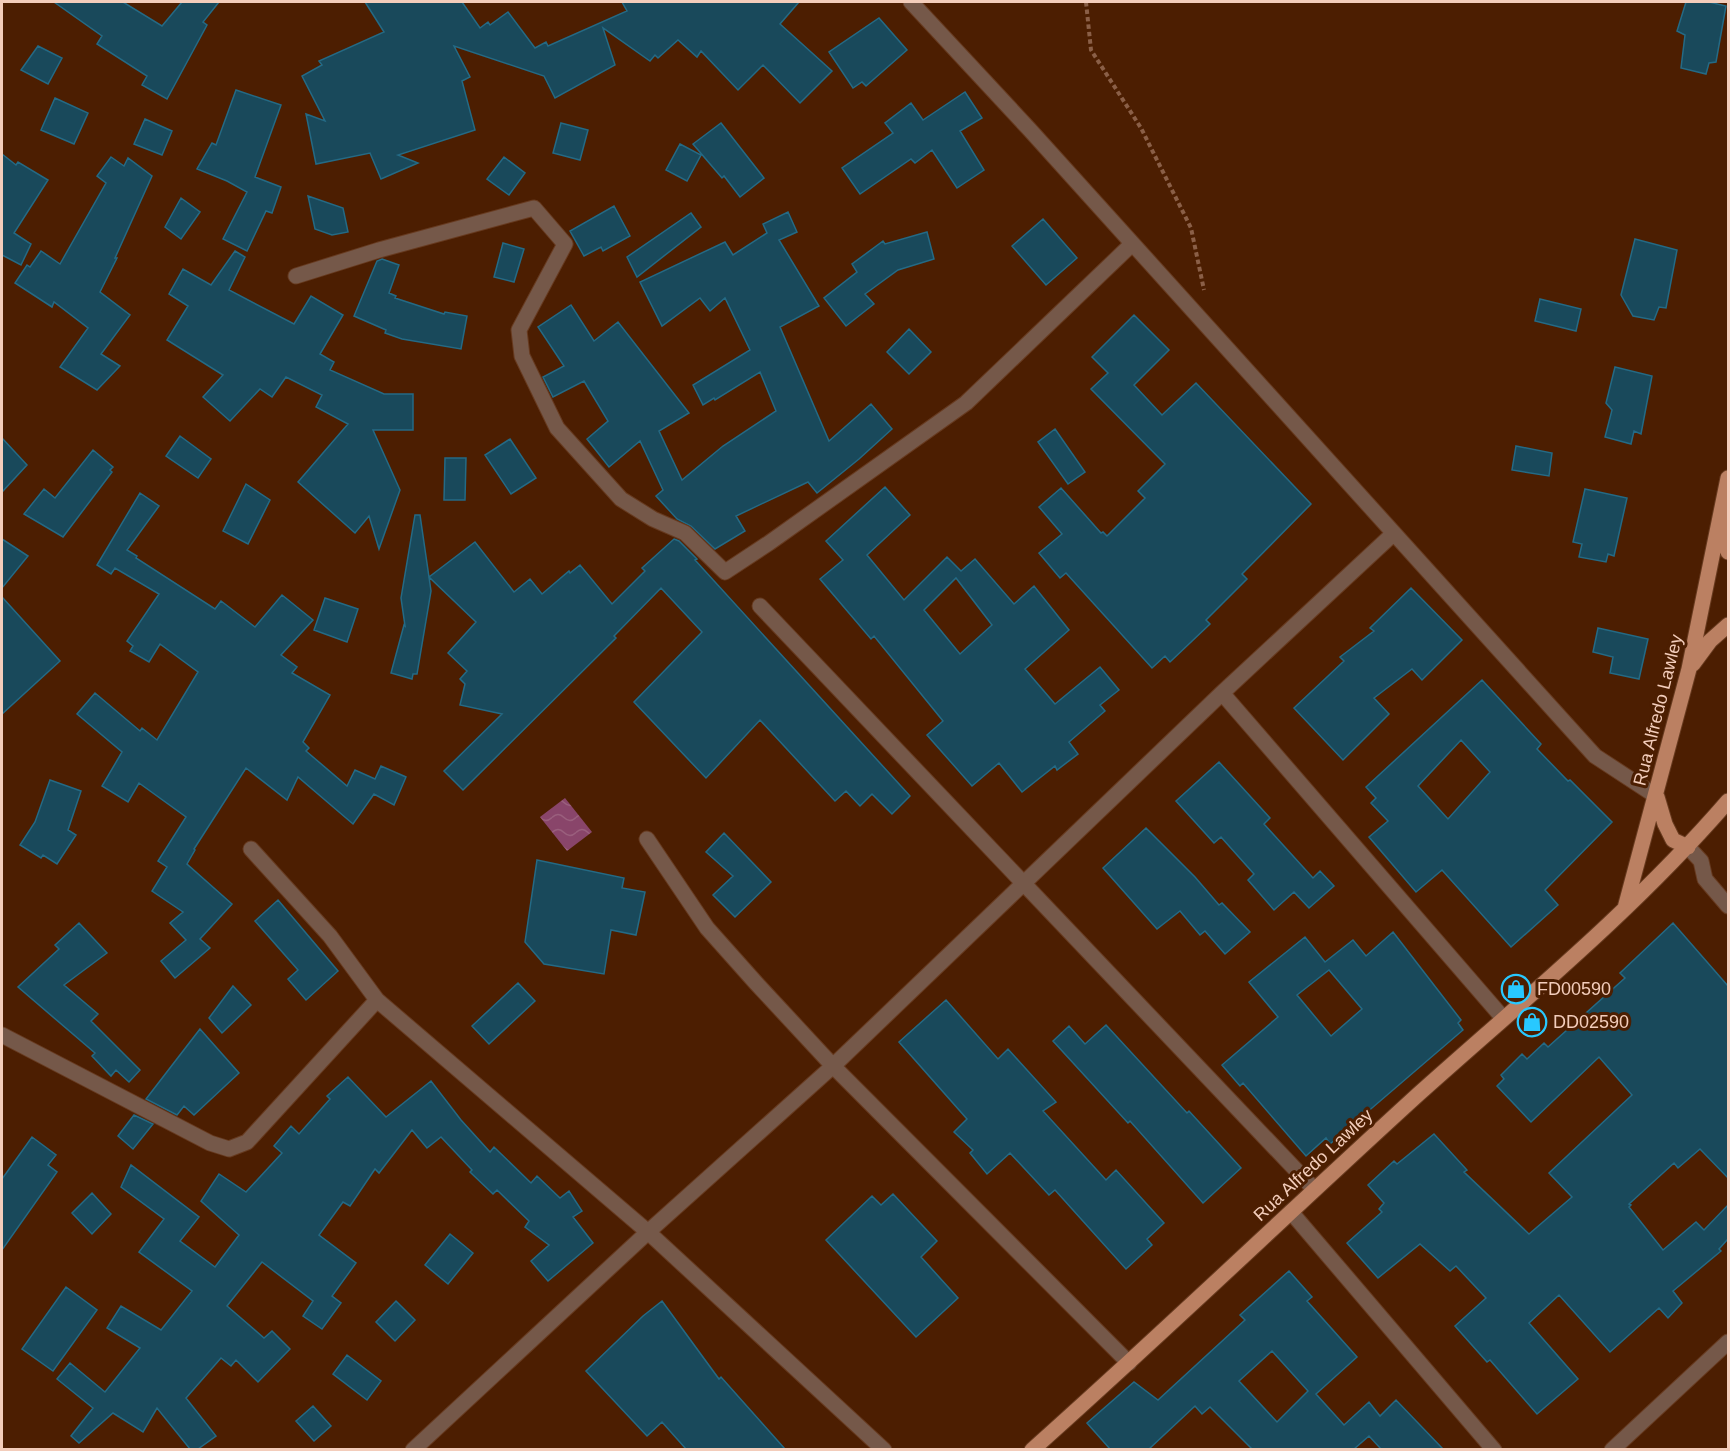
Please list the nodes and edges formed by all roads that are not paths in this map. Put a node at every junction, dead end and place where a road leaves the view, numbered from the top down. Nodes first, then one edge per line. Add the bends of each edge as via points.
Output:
1 (911, 2) edge
2 (1132, 244) junction
3 (296, 276) dead end
4 (1728, 478) edge
5 (1721, 516) junction
6 (1393, 534) junction
7 (1728, 552) edge
8 (760, 606) dead end
9 (1728, 625) edge
10 (1689, 669) junction
11 (1222, 693) junction
12 (1656, 796) junction
13 (1728, 801) edge
14 (647, 839) dead end
15 (1689, 847) junction
16 (251, 849) dead end
17 (1025, 883) junction
18 (1728, 906) edge
19 (1624, 911) junction
20 (377, 1000) junction
21 (1503, 1018) junction
22 (2, 1035) edge
23 (833, 1066) junction
24 (1314, 1189) junction
25 (1291, 1212) junction
26 (648, 1232) junction
27 (1728, 1342) edge
28 (1129, 1364) junction
29 (413, 1449) edge
30 (884, 1449) edge
31 (1032, 1449) edge
32 (1494, 1449) edge
33 (1612, 1449) edge

1 - 2 street
2 - 3 street via 966,403 725,572 685,533 621,500 556,428 522,357 519,330 565,244 534,208
2 - 6 street
4 - 5 main road, Rua Alfredo Lawley
5 - 7 main road, Rua Alfredo Lawley
5 - 10 main road, Rua Alfredo Lawley
6 - 11 street
6 - 12 street via 1595,756
8 - 17 street
9 - 10 main road
10 - 12 main road, Rua Alfredo Lawley
11 - 17 street
11 - 21 street
12 - 15 main road via 1673,840
12 - 19 main road, Rua Alfredo Lawley
13 - 15 main road, Rua Alfredo Lawley
14 - 23 street via 707,928
15 - 18 street via 1701,861 1705,879
15 - 19 main road, Rua Alfredo Lawley
16 - 20 street via 330,936
17 - 23 street
17 - 24 street
19 - 21 main road, Rua Alfredo Lawley
20 - 22 street via 247,1142 229,1149
20 - 26 street
21 - 24 main road, Rua Alfredo Lawley
23 - 26 street
23 - 28 street
24 - 25 main road, Rua Alfredo Lawley
25 - 28 main road, Rua Alfredo Lawley
25 - 32 street
26 - 29 street
26 - 30 street
27 - 33 street
28 - 31 main road, Rua Alfredo Lawley

